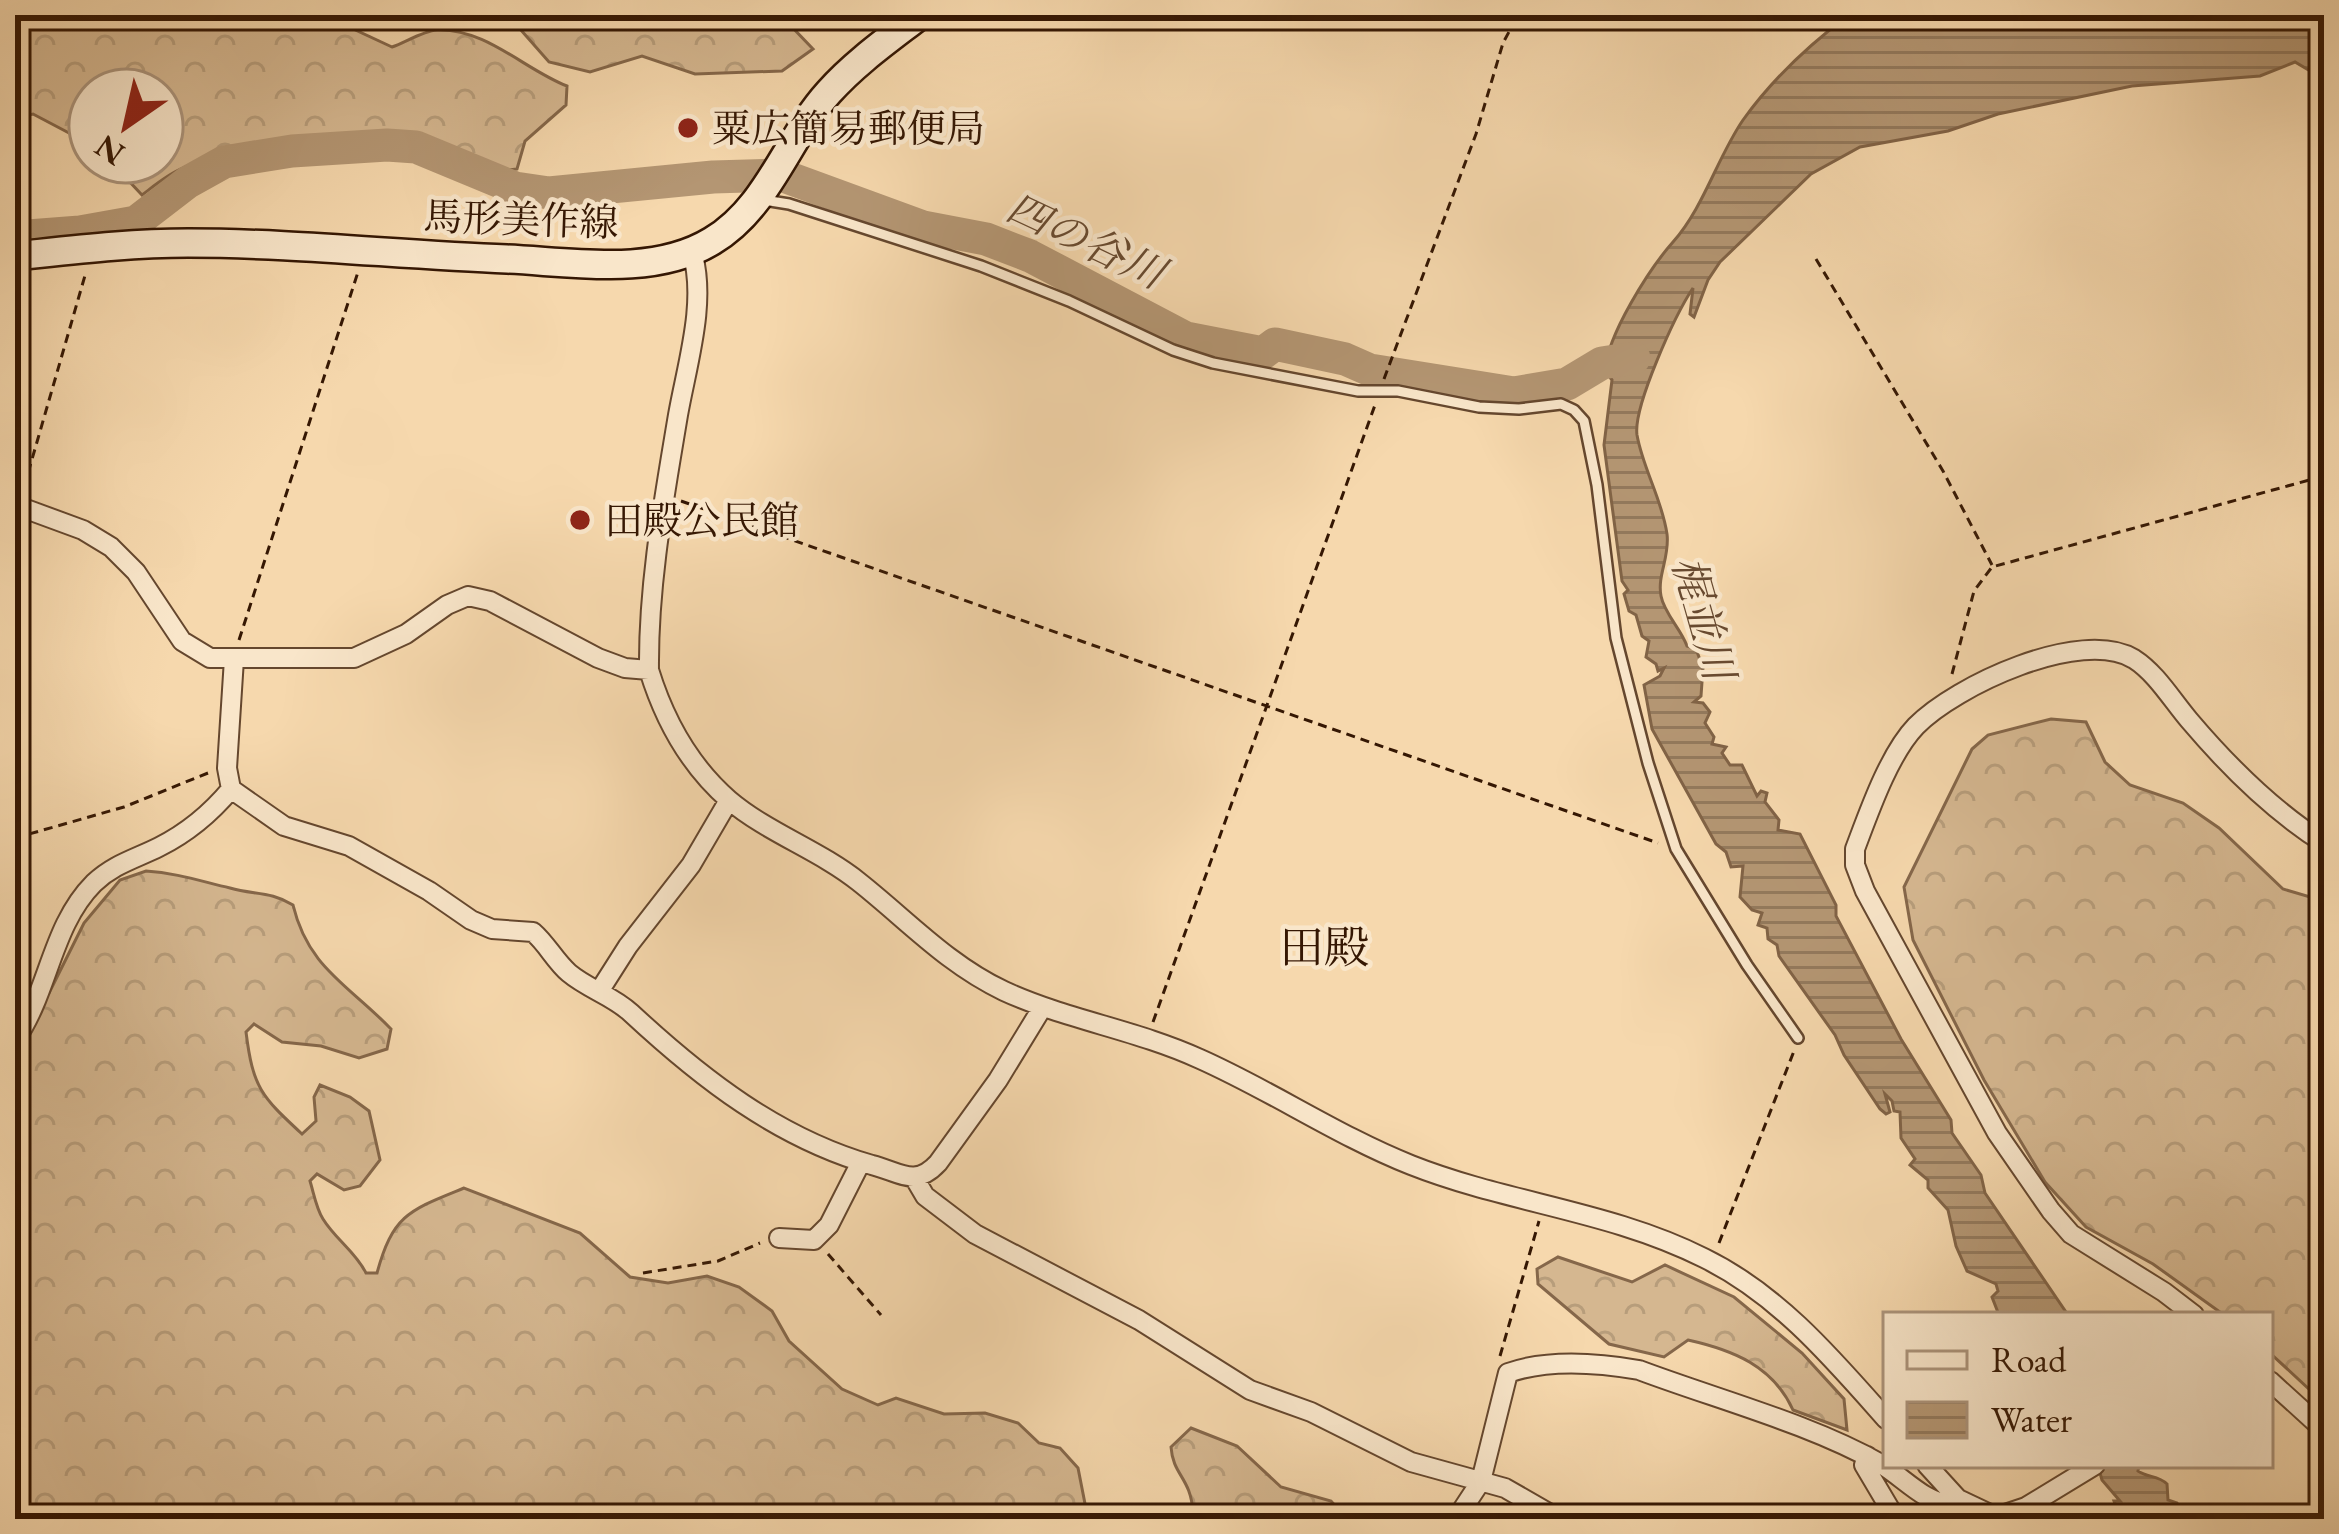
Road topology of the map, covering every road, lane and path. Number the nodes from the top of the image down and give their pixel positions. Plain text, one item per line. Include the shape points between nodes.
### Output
1 (920, 15) edge
2 (1518, 15) edge
3 (761, 195) junction
4 (86, 248) junction
5 (692, 252) junction
6 (362, 253) junction
7 (15, 256) edge
8 (1816, 259) dead end
9 (1380, 389) junction
10 (2324, 476) edge
11 (664, 499) junction
12 (17, 506) edge
13 (1992, 567) junction
14 (234, 659) junction
15 (650, 670) junction
16 (1948, 702) junction
17 (1268, 709) junction
18 (227, 768) junction
19 (231, 789) junction
20 (730, 800) junction
21 (15, 838) edge
22 (2324, 843) edge
23 (1676, 849) junction
24 (600, 990) junction
25 (1042, 1008) junction
26 (1798, 1038) joint
27 (15, 1040) edge
28 (1146, 1040) junction
29 (862, 1162) junction
30 (916, 1179) junction
31 (1543, 1203) junction
32 (779, 1238) joint
33 (814, 1240) junction
34 (1708, 1259) junction
35 (643, 1274) dead end
36 (2190, 1312) edge
37 (881, 1316) dead end
38 (1497, 1369) dead end
39 (2273, 1385) edge
40 (1883, 1416) edge
41 (2324, 1430) edge
42 (1867, 1456) junction
43 (1883, 1467) edge
44 (1884, 1468) edge
45 (1931, 1468) edge
46 (2089, 1469) edge
47 (1481, 1481) junction
48 (1958, 1499) junction
49 (1456, 1519) edge
50 (1559, 1519) edge
51 (1896, 1519) edge

1 - 3 main road, 馬形美作線 via 827,93
2 - 9 path
3 - 5 main road, 馬形美作線
3 - 9 lane via 981,266 1214,363
4 - 6 main road, 馬形美作線 via 190,243
4 - 7 main road, 馬形美作線
4 - 12 path via 83,291
5 - 6 main road, 馬形美作線 via 621,263
5 - 11 street via 695,315
6 - 14 path
8 - 13 path
9 - 17 path
9 - 23 lane via 1479,406 1561,404 1584,421 1616,638
10 - 13 path
11 - 15 street
11 - 17 path
12 - 14 street via 112,548 191,650
13 - 16 path via 1974,591
14 - 15 street via 354,658 468,596 598,658
14 - 18 street
15 - 20 street via 678,737
16 - 22 street via 2014,668 2104,649 2121,653 2254,788
16 - 36 street via 1904,741 1855,849 1860,878 1975,1094 2051,1211 2101,1256
17 - 23 path
17 - 28 path
18 - 19 street
18 - 21 path
19 - 24 street via 284,826 349,846 471,920 533,932 567,972
19 - 27 street via 201,820 92,885 70,913
20 - 24 street
20 - 25 street via 862,884 953,961
23 - 26 lane
24 - 29 street via 749,1109
25 - 28 street
25 - 30 street via 938,1163
26 - 34 path
28 - 31 street via 1409,1164
29 - 30 street
29 - 33 street
30 - 47 street via 925,1196 975,1234 1250,1390 1411,1462
31 - 34 street via 1630,1225
31 - 38 path
32 - 33 street
32 - 35 path via 718,1261
33 - 37 path
34 - 40 street via 1822,1347
39 - 41 street
42 - 43 street
42 - 47 street via 1640,1370 1560,1365 1508,1373
42 - 51 street via 1868,1475
44 - 48 street via 1937,1504
45 - 48 street
46 - 48 street via 2008,1515
47 - 49 street
47 - 50 street

